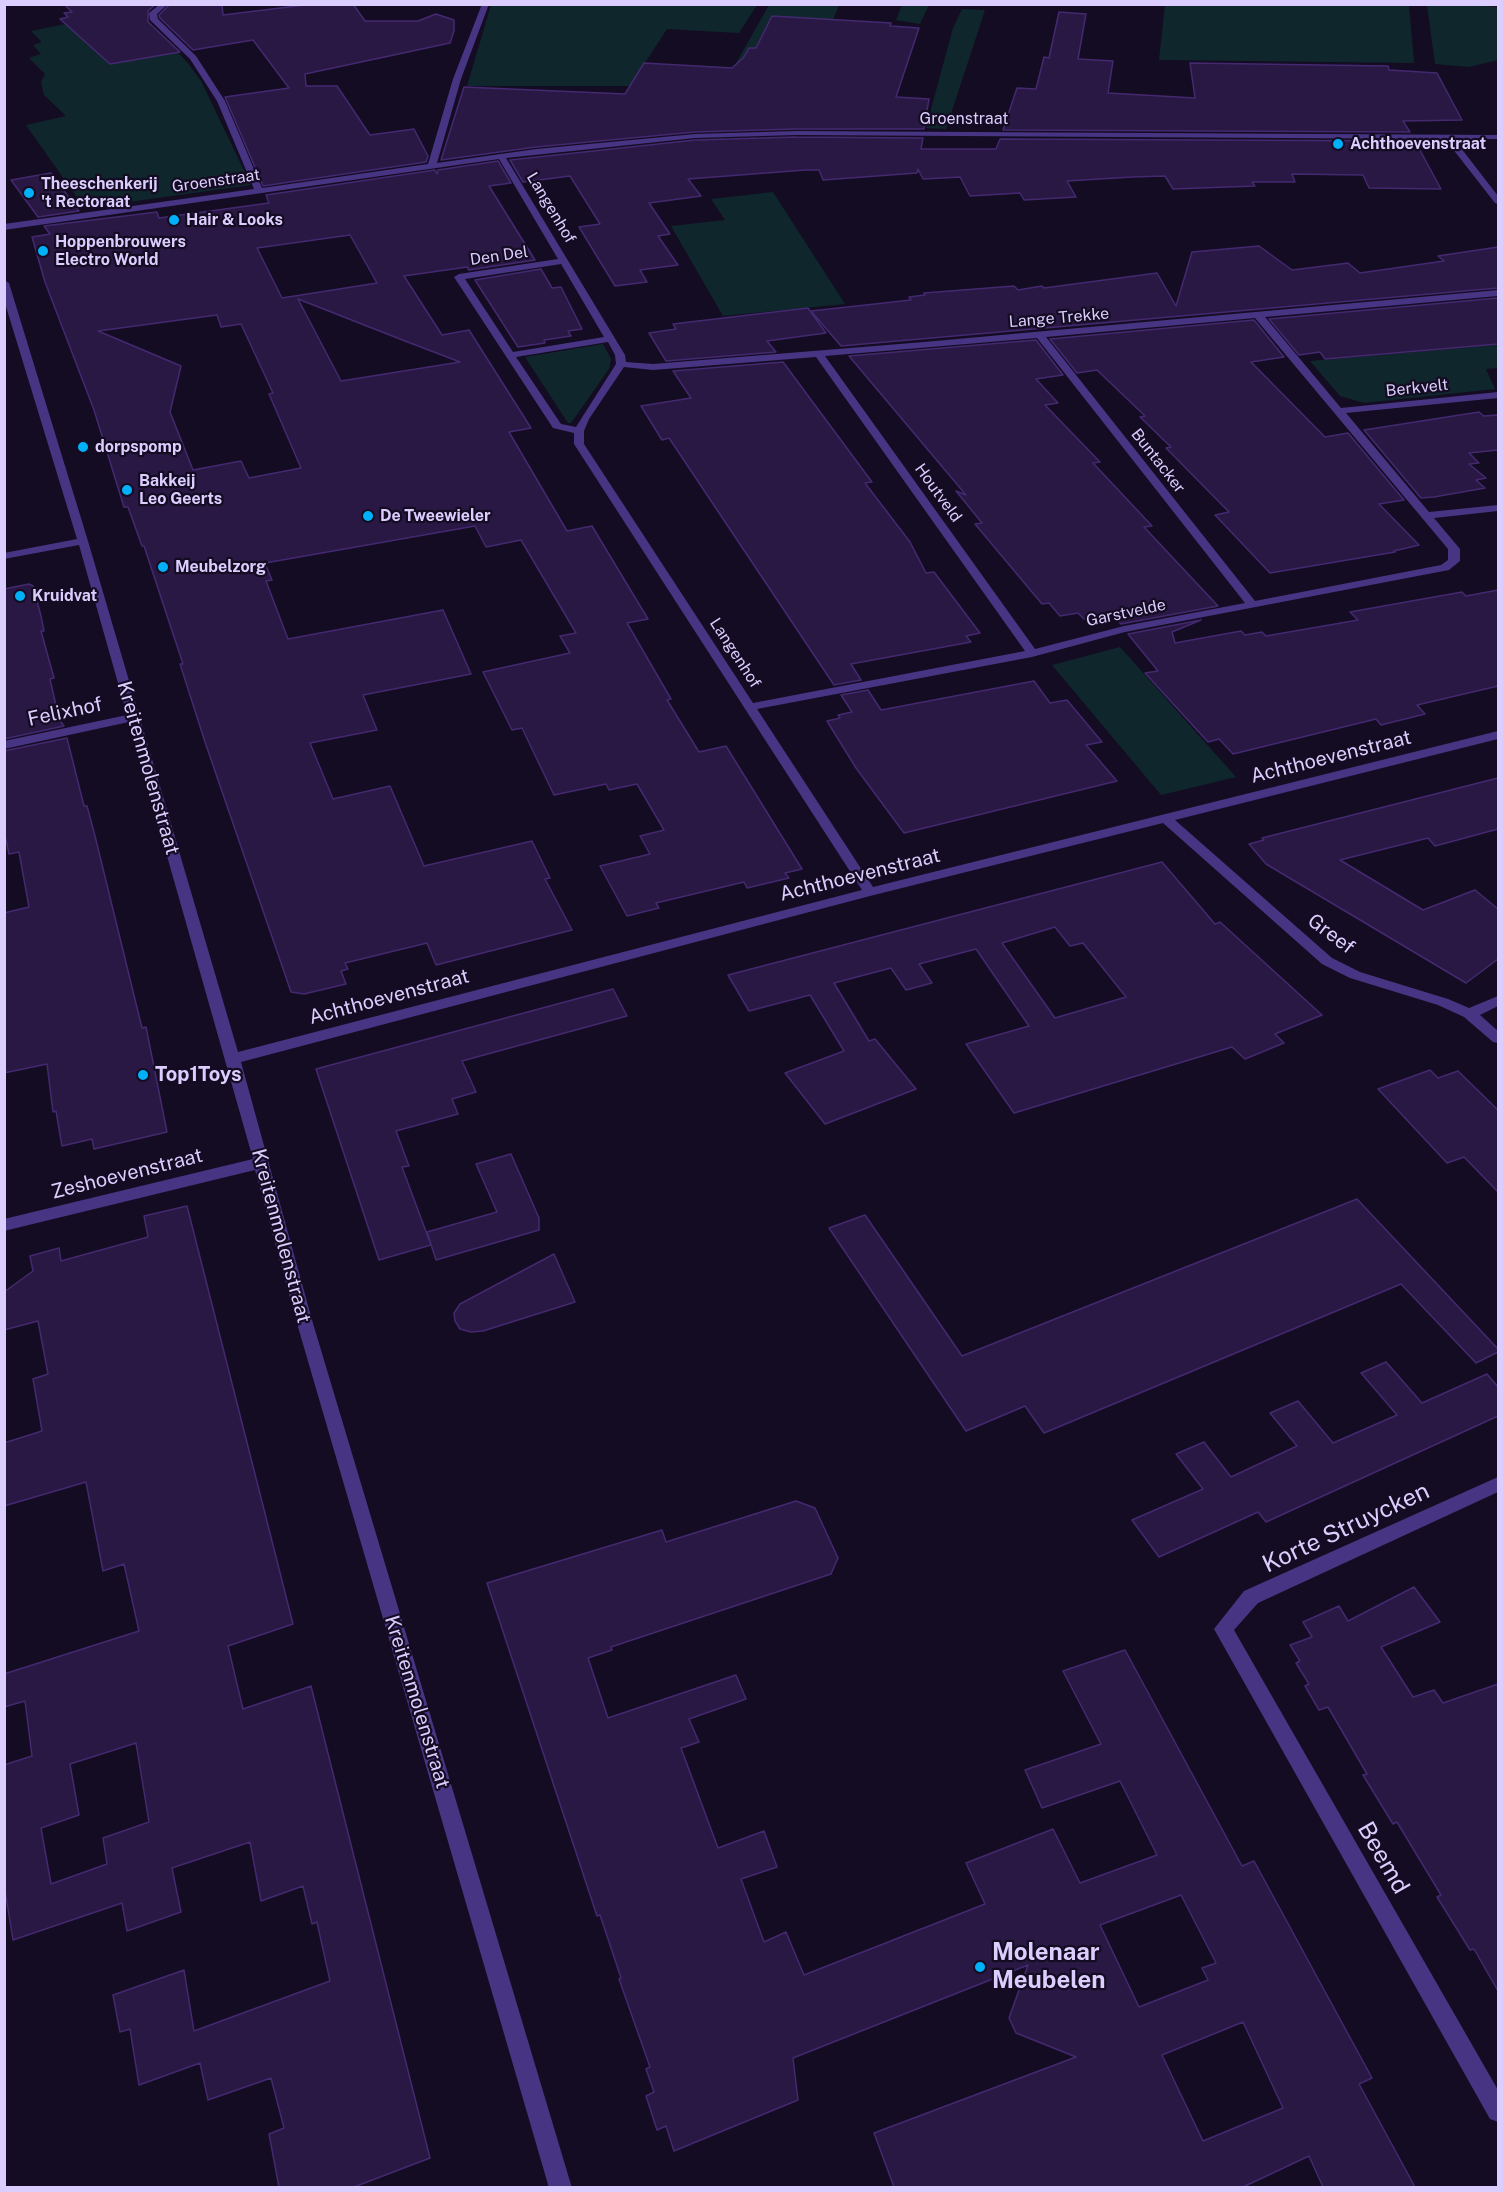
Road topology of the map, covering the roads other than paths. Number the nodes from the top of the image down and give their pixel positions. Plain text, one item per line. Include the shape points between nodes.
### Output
1 (165, 4) edge
2 (486, 4) edge
3 (1448, 136) junction
4 (1498, 137) edge
5 (501, 156) junction
6 (432, 165) junction
7 (259, 190) junction
8 (1498, 201) edge
9 (4, 227) edge
10 (564, 261) junction
11 (4, 283) edge
12 (1498, 293) edge
13 (1258, 315) junction
14 (1040, 335) junction
15 (610, 339) junction
16 (818, 354) junction
17 (511, 355) junction
18 (621, 364) junction
19 (1498, 395) edge
20 (1338, 411) junction
21 (579, 431) junction
22 (1498, 508) edge
23 (1426, 516) junction
24 (83, 542) junction
25 (4, 556) edge
26 (1253, 605) junction
27 (1032, 653) junction
28 (750, 707) junction
29 (133, 717) junction
30 (1498, 735) edge
31 (4, 745) edge
32 (1165, 818) junction
33 (870, 892) junction
34 (1498, 1001) edge
35 (1469, 1014) junction
36 (1498, 1038) edge
37 (233, 1059) junction
38 (260, 1163) junction
39 (4, 1225) edge
40 (1498, 1484) edge
41 (1223, 1629) joint
42 (1498, 2111) edge
43 (561, 2187) edge

1 - 7 street via 152,15 193,58 221,100
2 - 6 street via 457,79
3 - 4 street, Groenstraat
3 - 5 street, Groenstraat via 745,134
3 - 8 street
5 - 6 street, Groenstraat
5 - 10 street, Langenhof
6 - 7 street, Groenstraat
7 - 9 street, Groenstraat
10 - 15 street, Langenhof
10 - 17 street, Den Del via 459,277
11 - 24 street, Kreitenmolenstraat
12 - 13 street, Lange Trekke
13 - 14 street, Lange Trekke
13 - 20 street
14 - 16 street, Lange Trekke
14 - 26 street, Buntacker
15 - 17 street
15 - 18 street, Langenhof
16 - 18 street, Lange Trekke via 653,367
16 - 27 street, Houtveld
17 - 21 street via 557,426
18 - 21 street
19 - 20 street, Berkvelt
20 - 23 street
21 - 28 street, Langenhof via 579,444
22 - 23 street
23 - 26 street, Garstvelde via 1454,549 1454,561 1445,568
24 - 25 street
24 - 29 street, Kreitenmolenstraat
26 - 27 street, Garstvelde via 1125,629
27 - 28 street, Garstvelde
28 - 33 street, Langenhof
29 - 31 street, Felixhof
29 - 37 street, Kreitenmolenstraat
30 - 32 street, Achthoevenstraat
32 - 33 street, Achthoevenstraat
32 - 35 street, Greef via 1326,961 1355,975
33 - 37 street, Achthoevenstraat
34 - 35 street
35 - 36 street, Greef
37 - 38 street, Kreitenmolenstraat
38 - 39 street, Zeshoevenstraat
38 - 43 street, Kreitenmolenstraat
40 - 41 street, Korte Struycken via 1251,1597
41 - 42 street, Beemd

